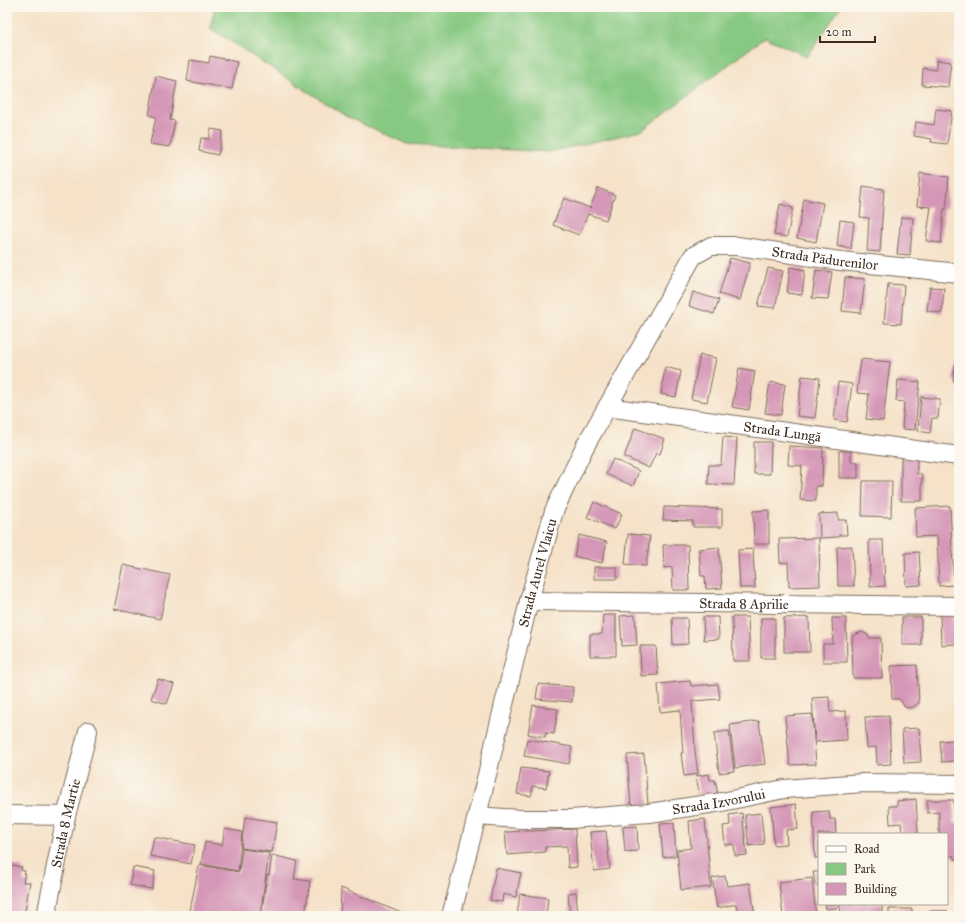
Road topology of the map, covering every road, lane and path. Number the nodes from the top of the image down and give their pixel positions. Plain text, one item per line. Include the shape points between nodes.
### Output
1 (693, 256) joint
2 (959, 273) edge
3 (607, 407) junction
4 (959, 456) edge
5 (529, 601) junction
6 (959, 606) edge
7 (88, 731) dead end
8 (959, 784) edge
9 (7, 815) edge
10 (66, 816) junction
11 (477, 816) junction
12 (454, 915) edge
13 (46, 916) edge

1 - 2 street, Strada Pădurenilor via 711,246 737,246 840,261
1 - 3 street, Strada Aurel Vlaicu
3 - 4 street, Strada Lungă
3 - 5 street, Strada Aurel Vlaicu via 554,511
5 - 6 street, Strada 8 Aprilie
5 - 11 street, Strada Aurel Vlaicu
7 - 10 street, Strada 8 Martie
8 - 11 street, Strada Izvorului via 862,783 784,789 657,812 571,819
9 - 10 street
10 - 13 street, Strada 8 Martie
11 - 12 street, Strada Aurel Vlaicu

